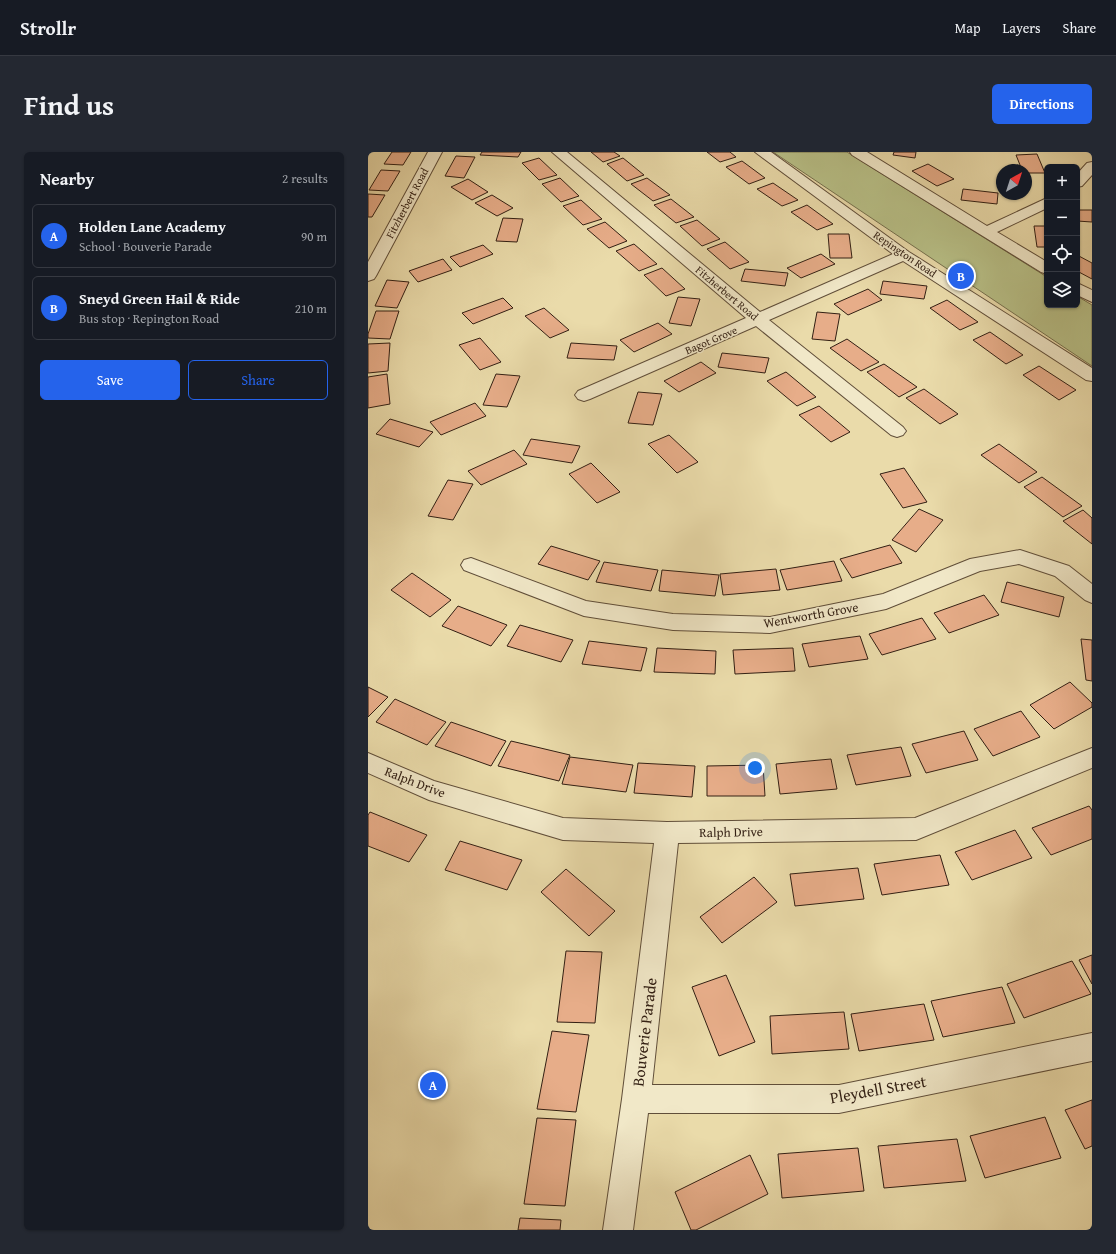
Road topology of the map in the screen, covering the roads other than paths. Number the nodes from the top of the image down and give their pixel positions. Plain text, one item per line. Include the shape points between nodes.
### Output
1 (435, 152) edge
2 (560, 152) edge
3 (762, 152) edge
4 (857, 152) edge
5 (1092, 166) edge
6 (1080, 180) edge
7 (1080, 184) edge
8 (1092, 189) edge
9 (1044, 204) edge
10 (987, 231) junction
11 (904, 255) junction
12 (1044, 267) edge
13 (368, 276) edge
14 (1080, 290) edge
15 (1092, 297) edge
16 (759, 320) junction
17 (1092, 376) edge
18 (584, 396) dead end
19 (897, 430) dead end
20 (471, 565) dead end
21 (1092, 595) edge
22 (1092, 758) edge
23 (368, 763) edge
24 (668, 833) junction
25 (1092, 1047) edge
26 (636, 1099) junction
27 (618, 1230) edge

1 - 13 street, Fitzherbert Road
2 - 16 street, Fitzherbert Road
3 - 11 street, Repington Road
4 - 10 street
5 - 6 street
7 - 8 street
9 - 10 street
10 - 12 street
11 - 16 street, Bagot Grove
11 - 17 street, Repington Road
14 - 15 street
16 - 18 street, Bagot Grove
16 - 19 street, Fitzherbert Road
20 - 21 street, Wentworth Grove via 584,608 672,622 770,625 886,601 977,564 1020,557 1062,571
22 - 24 street, Ralph Drive via 916,829
23 - 24 street, Ralph Drive via 430,790 563,829
24 - 26 street, Bouverie Parade
25 - 26 street, Pleydell Street via 839,1099
26 - 27 street, Bouverie Parade

